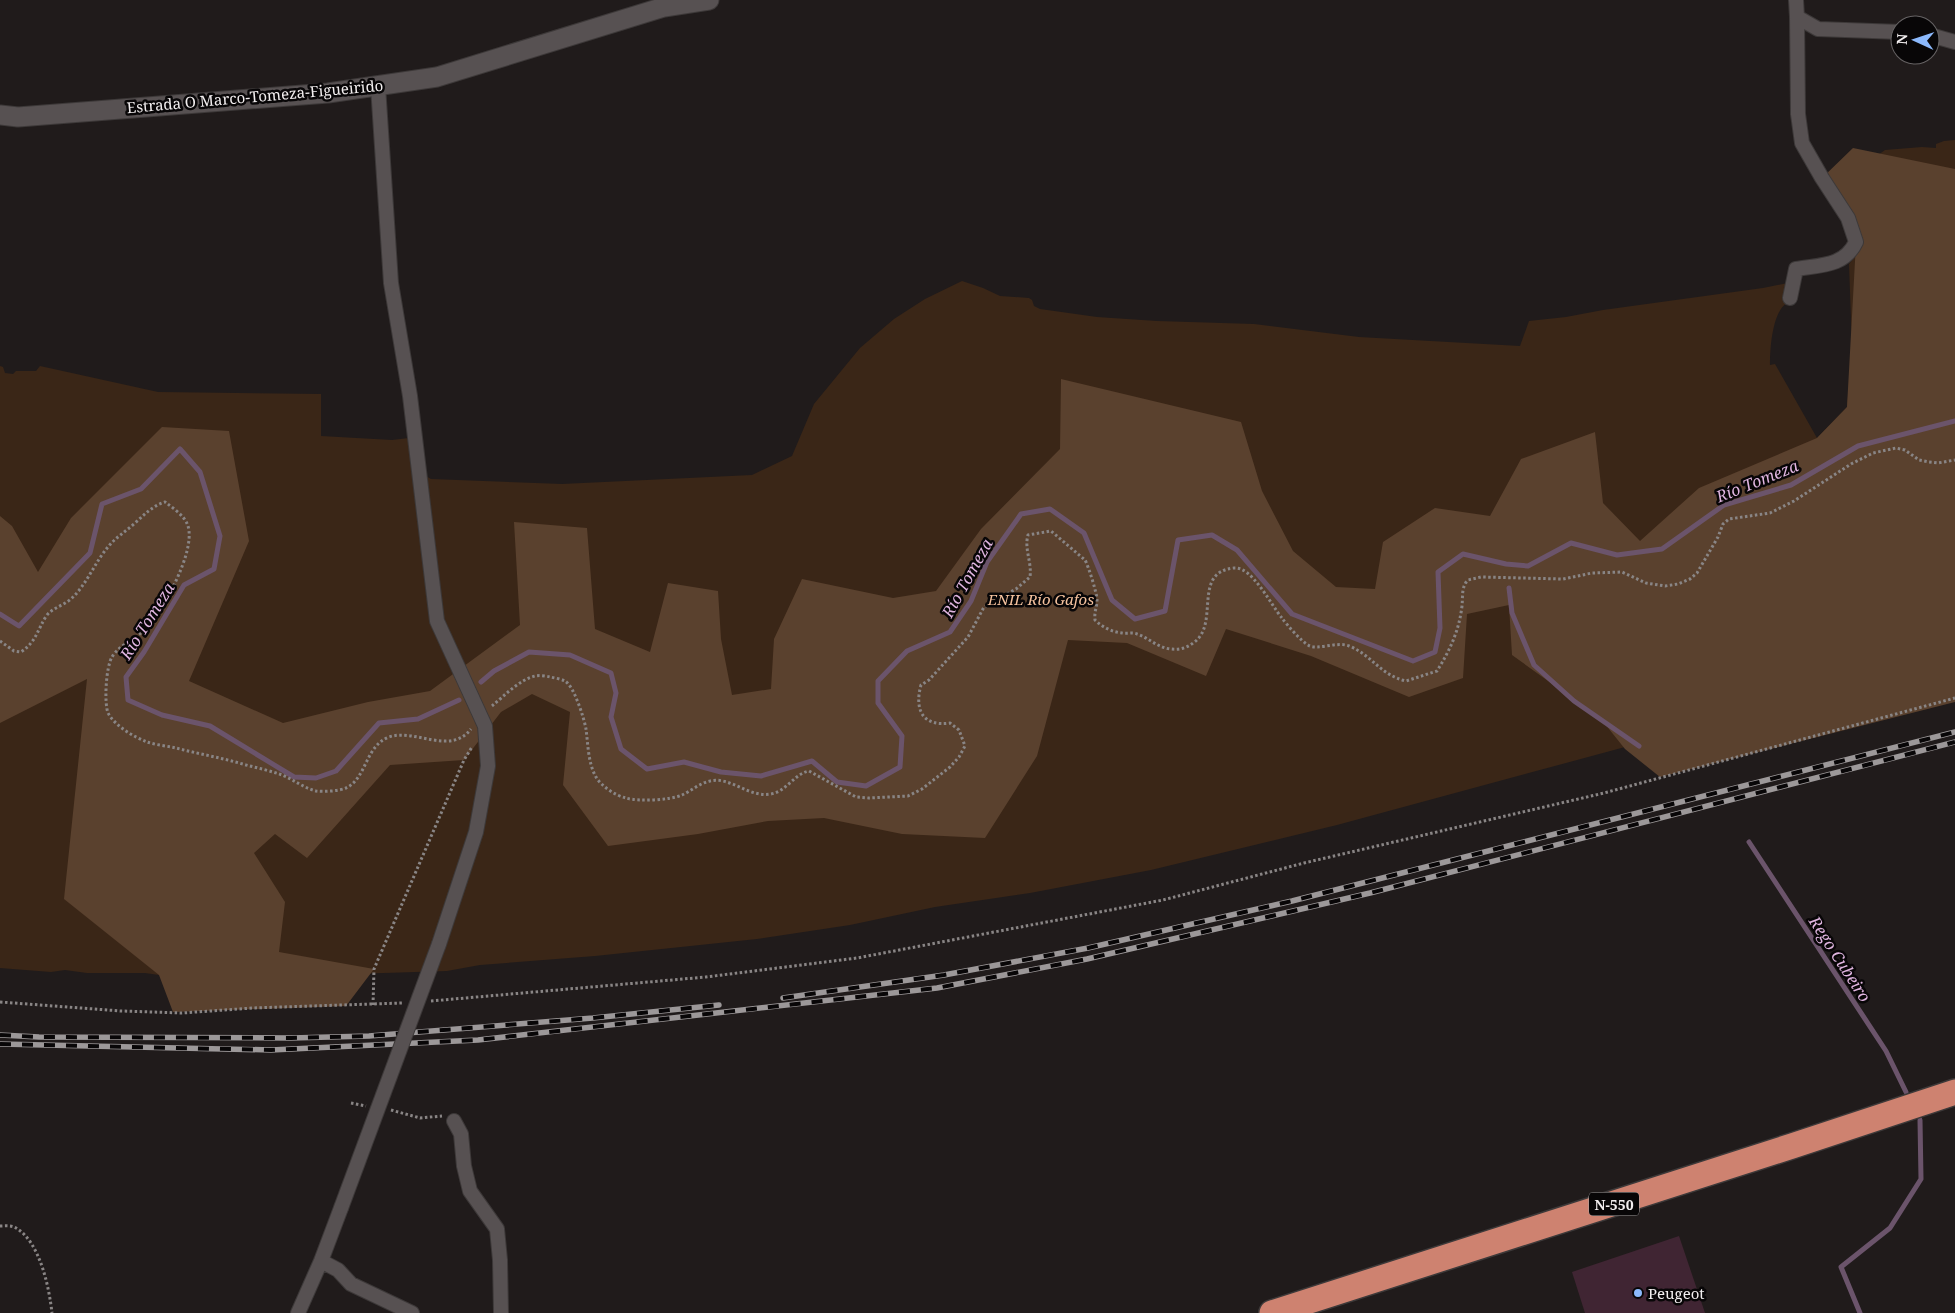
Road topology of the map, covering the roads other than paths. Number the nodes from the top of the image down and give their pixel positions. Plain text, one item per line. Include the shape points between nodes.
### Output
1 (709, 0) edge
2 (1796, 0) edge
3 (1797, 17) junction
4 (1890, 32) edge
5 (1940, 38) edge
6 (1955, 42) edge
7 (378, 86) junction
8 (0, 115) edge
9 (1790, 298) dead end
10 (1955, 1092) edge
11 (454, 1121) road end
12 (321, 1261) junction
13 (1280, 1312) edge
14 (298, 1313) edge
15 (412, 1313) edge
16 (501, 1313) edge

1 - 7 street, Estrada O Marco-Tomeza-Figueirido via 664,7 437,77
2 - 3 street
3 - 4 street via 1818,29
3 - 9 street via 1798,114 1802,143 1848,218 1856,242 1851,252 1841,260 1796,269
5 - 6 street
7 - 8 street, Estrada O Marco-Tomeza-Figueirido via 328,93 18,117
7 - 12 street, bridge via 391,283 410,396 437,621 483,721 488,766 476,832 439,944
10 - 13 highway, N-550
11 - 16 street via 461,1134 470,1191 496,1229
12 - 14 street
12 - 15 street via 338,1270 351,1284

